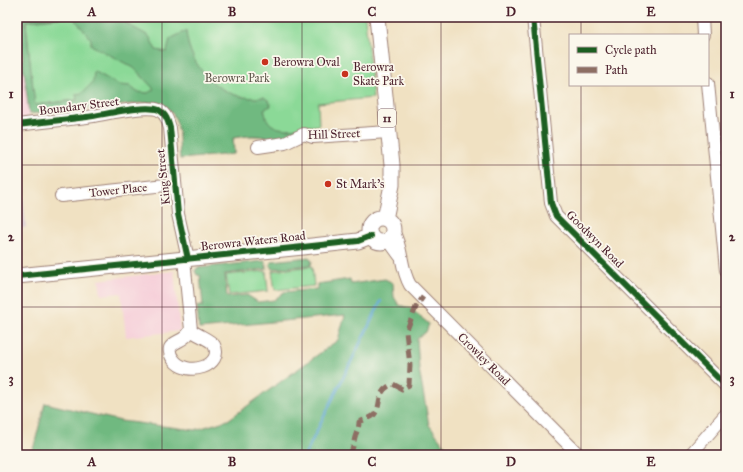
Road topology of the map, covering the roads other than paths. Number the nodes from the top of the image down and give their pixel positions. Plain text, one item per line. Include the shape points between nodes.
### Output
1 (377, 17) edge
2 (533, 17) edge
3 (702, 17) edge
4 (703, 34) edge
5 (708, 86) edge
6 (144, 109) joint
7 (17, 125) edge
8 (388, 132) junction
9 (258, 147) dead end
10 (175, 184) junction
11 (61, 196) dead end
12 (384, 232) junction
13 (186, 259) junction
14 (726, 270) edge
15 (17, 276) edge
16 (191, 330) dead end
17 (724, 379) edge
18 (726, 414) edge
19 (579, 455) edge
20 (690, 455) edge

1 - 8 main road, 11
2 - 17 street, Goodwyn Road via 551,203 556,216
3 - 4 street
5 - 14 street
6 - 7 street, Boundary Street
6 - 10 street, King Street via 160,110 167,117
8 - 9 street, Hill Street via 313,137 304,134 285,143
8 - 12 main road, 11 via 392,185
10 - 11 street, Tower Place
10 - 13 street, King Street
12 - 13 main road, Berowra Waters Road via 358,241
12 - 19 street, Crowley Road via 398,240 405,277 410,285
13 - 15 main road, Berowra Waters Road
13 - 16 street, King Street
18 - 20 street

